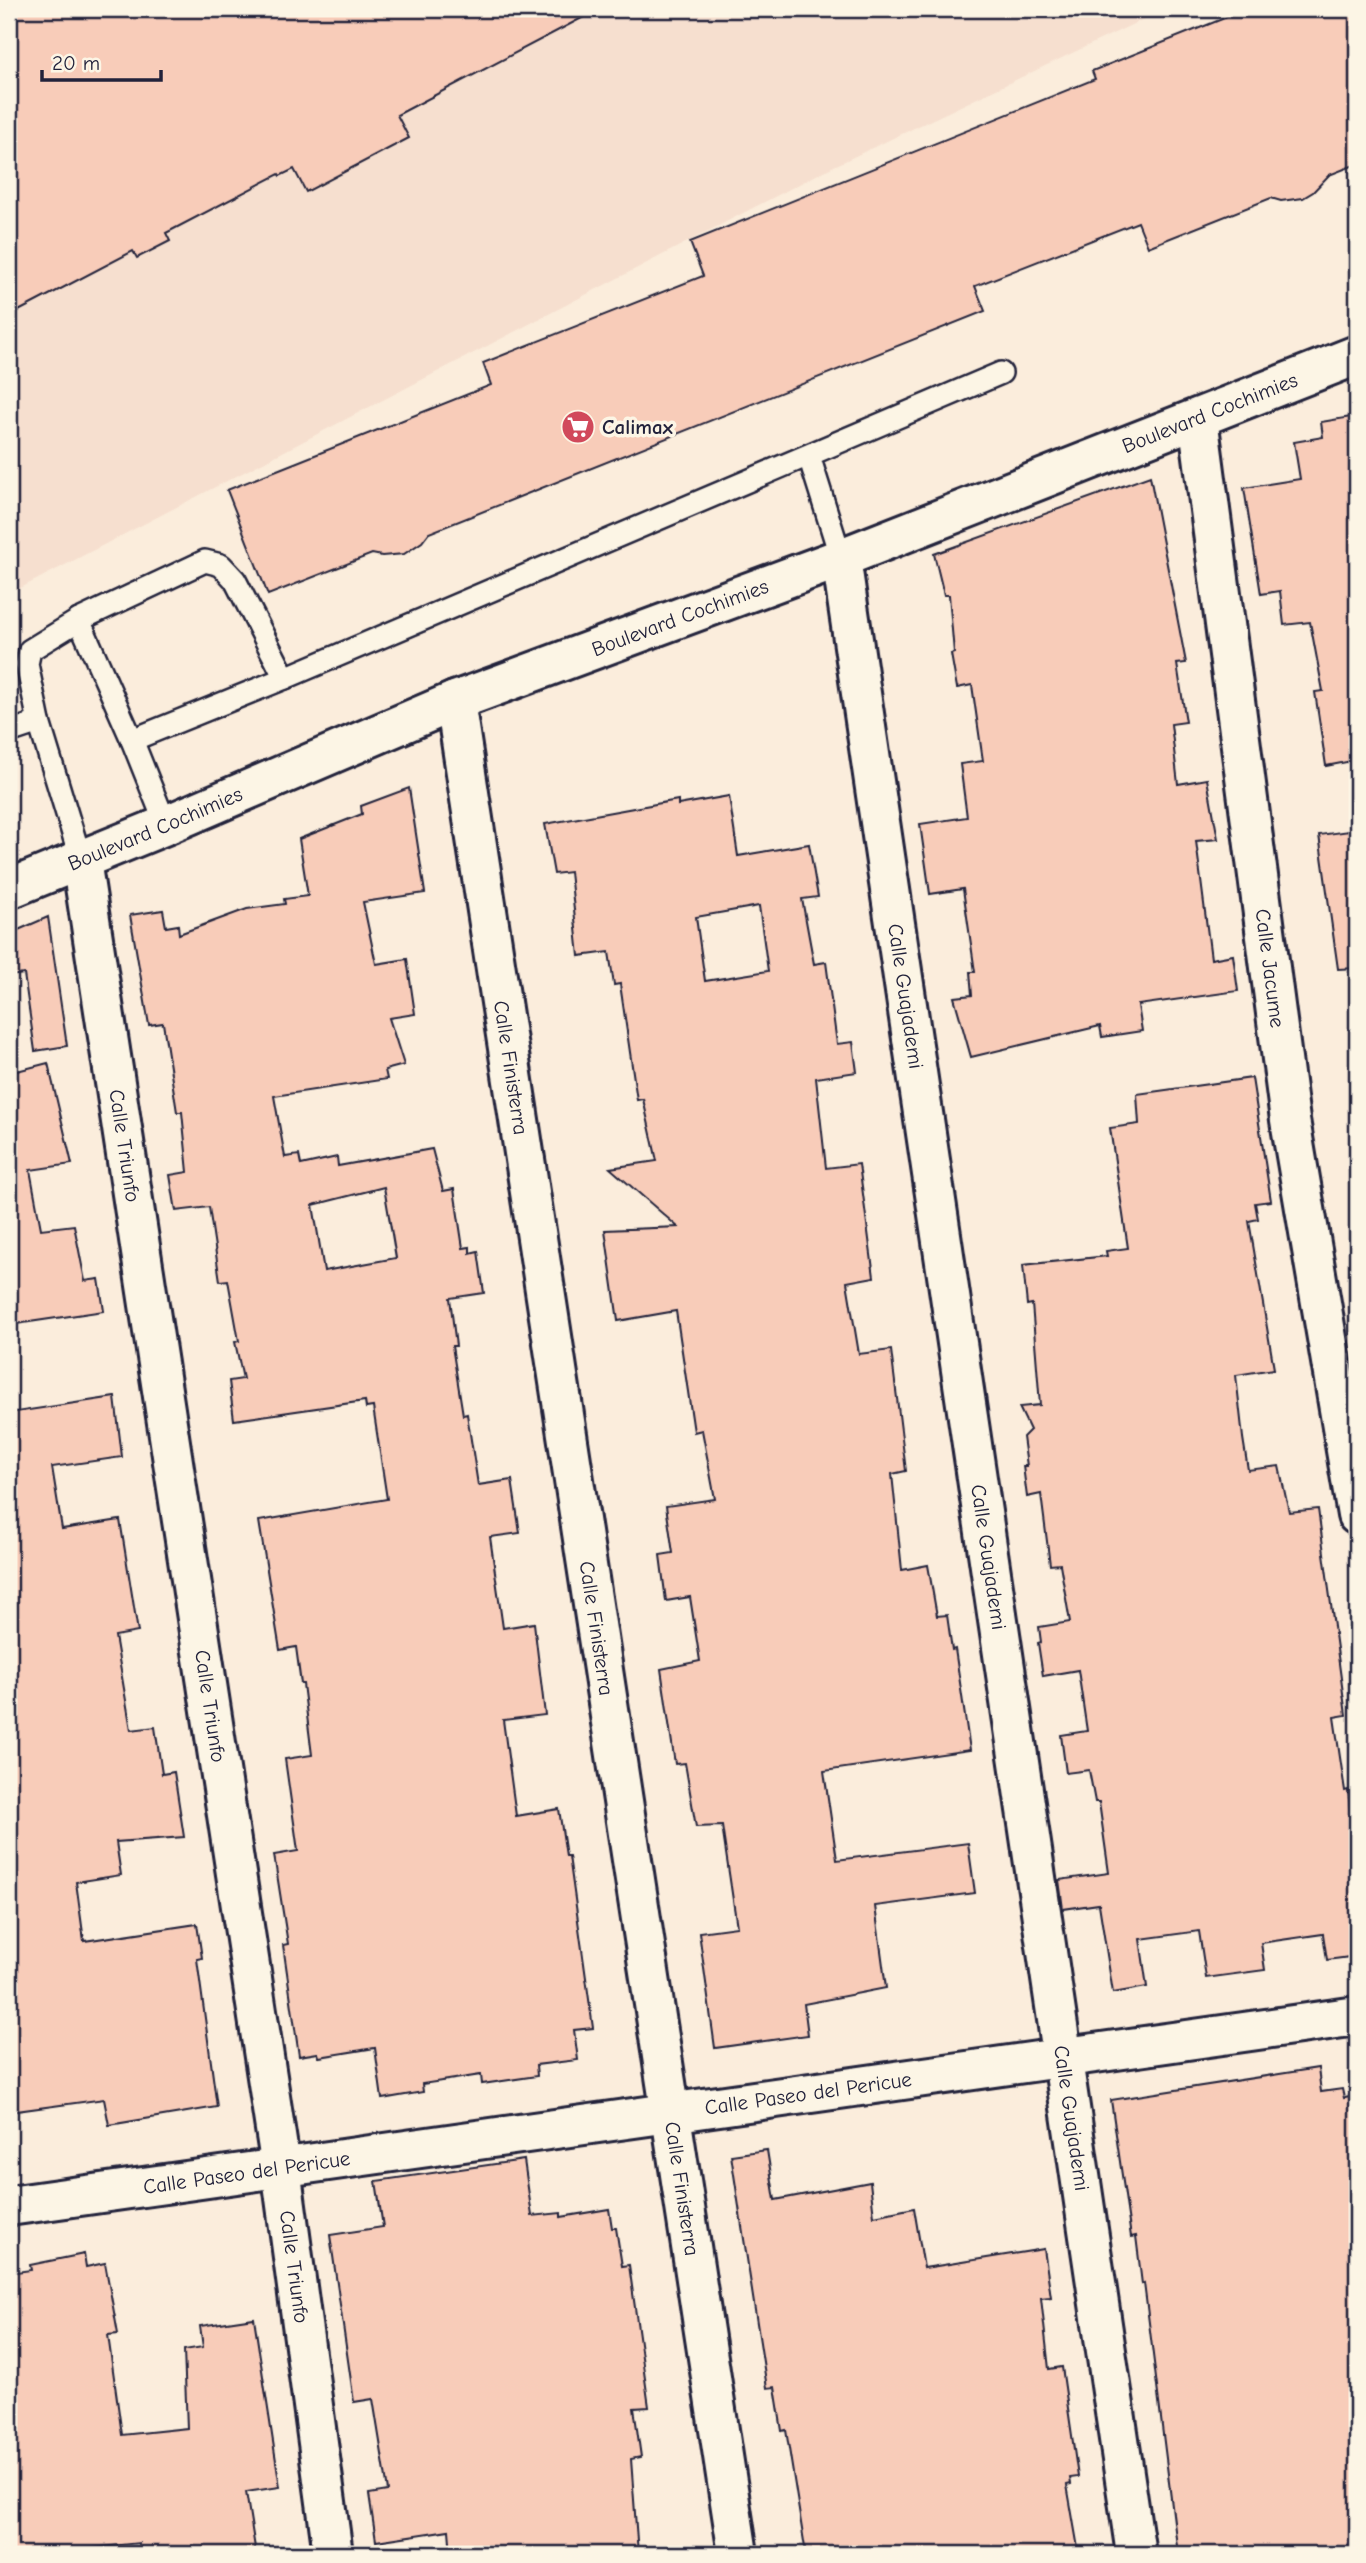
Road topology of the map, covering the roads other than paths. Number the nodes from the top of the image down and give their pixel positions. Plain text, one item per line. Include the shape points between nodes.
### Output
1 (1357, 355) edge
2 (1001, 373) dead end
3 (1198, 418) junction
4 (809, 456) junction
5 (841, 558) junction
6 (79, 620) junction
7 (285, 678) junction
8 (455, 701) junction
9 (39, 722) junction
10 (9, 732) edge
11 (132, 740) junction
12 (166, 825) junction
13 (81, 860) junction
14 (9, 889) edge
15 (1357, 1515) edge
16 (1357, 2016) edge
17 (1062, 2059) junction
18 (671, 2114) junction
19 (281, 2168) junction
20 (9, 2206) edge
21 (333, 2554) edge
22 (738, 2554) edge
23 (1136, 2554) edge

1 - 3 street, Boulevard Cochimies
2 - 4 lane
3 - 5 street, Boulevard Cochimies
3 - 15 street, Calle Jacume via 1290,1120
4 - 5 lane
4 - 7 lane
5 - 8 street, Boulevard Cochimies
5 - 17 street, Calle Guajademi
6 - 7 lane via 205,561 221,565 235,580
6 - 9 lane via 30,650 27,664
6 - 11 lane
7 - 11 lane
8 - 12 street, Boulevard Cochimies
8 - 18 street, Calle Finisterra
9 - 10 lane
9 - 13 lane
11 - 12 lane
12 - 13 street, Boulevard Cochimies
13 - 14 street, Boulevard Cochimies
13 - 19 street, Calle Triunfo
16 - 17 street, Calle Paseo del Pericue
17 - 18 street, Calle Paseo del Pericue
17 - 23 street, Calle Guajademi
18 - 19 street, Calle Paseo del Pericue
18 - 22 street, Calle Finisterra
19 - 20 street, Calle Paseo del Pericue
19 - 21 street, Calle Triunfo

